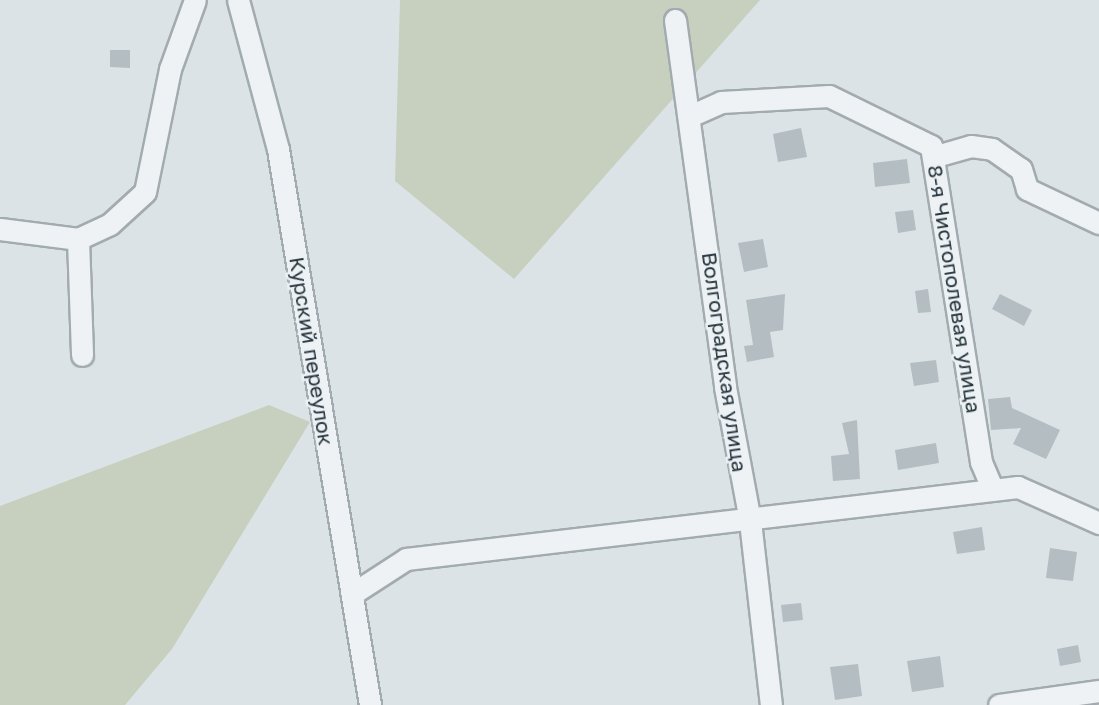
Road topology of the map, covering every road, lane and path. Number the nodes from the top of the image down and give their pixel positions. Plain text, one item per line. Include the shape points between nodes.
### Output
1 (195, 0) edge
2 (238, 0) edge
3 (676, 20) dead end
4 (690, 116) junction
5 (936, 156) junction
6 (1099, 223) edge
7 (0, 229) edge
8 (78, 239) junction
9 (82, 355) dead end
10 (993, 489) junction
11 (750, 521) junction
12 (1099, 523) edge
13 (352, 594) junction
14 (1099, 691) edge
15 (370, 705) edge
16 (771, 705) edge
17 (999, 705) edge

1 - 8 street via 170,69 145,192 110,223
2 - 13 street, Курский переулок via 278,149
3 - 4 street, Волгоградская улица
4 - 5 street, 8-я Чистополевая улица via 721,102 829,96 931,146
4 - 11 street, Волгоградская улица via 725,387
5 - 6 street via 971,146 992,149 1021,169 1027,189
5 - 10 street, 8-я Чистополевая улица via 981,462
7 - 8 street
8 - 9 street
10 - 11 street
10 - 12 street via 1035,491
11 - 13 street via 406,559
11 - 16 street, Волгоградская улица
13 - 15 street, Курский переулок
14 - 17 street

